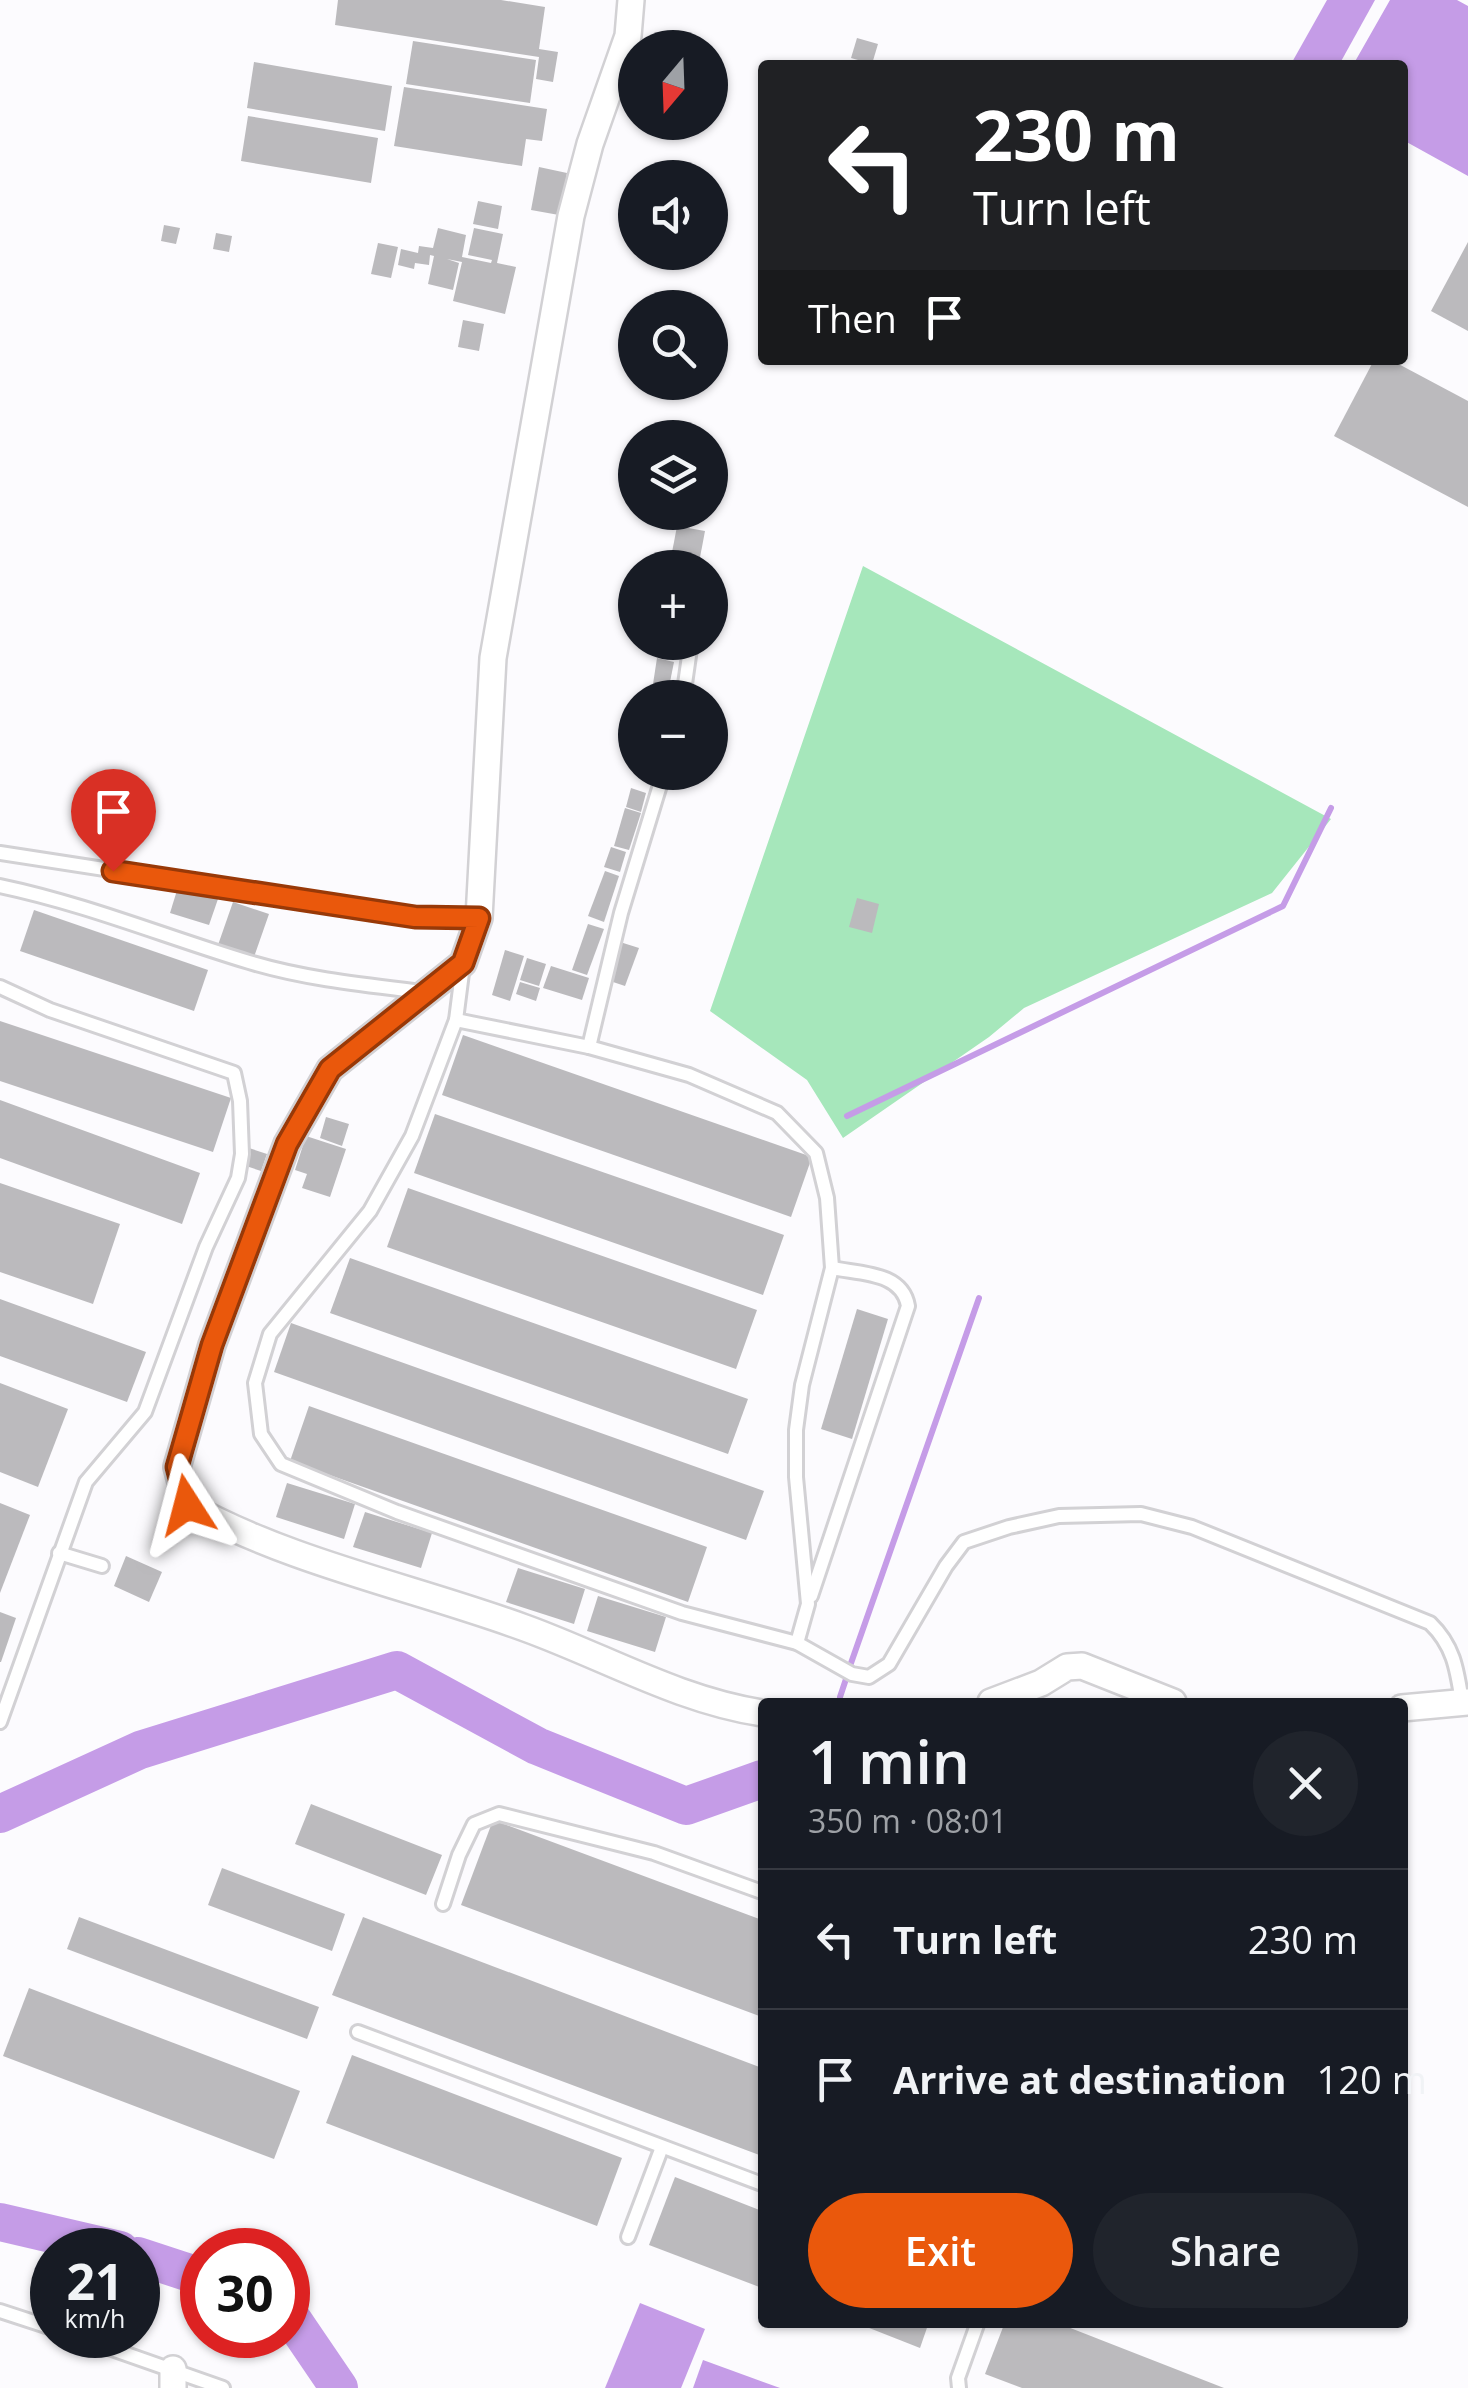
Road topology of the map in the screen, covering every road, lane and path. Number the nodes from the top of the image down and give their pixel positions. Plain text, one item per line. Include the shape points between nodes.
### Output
1 (630, 0) edge
2 (659, 790) edge
3 (0, 854) edge
4 (0, 886) edge
5 (479, 918) junction
6 (463, 963) junction
7 (0, 987) edge
8 (425, 992) junction
9 (456, 1020) junction
10 (589, 1047) junction
11 (832, 1268) junction
12 (60, 1553) junction
13 (102, 1566) dead end
14 (808, 1604) junction
15 (797, 1644) junction
16 (1001, 1698) edge
17 (1163, 1698) edge
18 (1465, 1702) edge
19 (1408, 1707) edge
20 (758, 1711) edge
21 (0, 1722) edge
22 (758, 1891) edge
23 (443, 1904) dead end
24 (358, 2032) dead end
25 (662, 2147) junction
26 (758, 2183) edge
27 (628, 2237) dead end
28 (0, 2311) edge
29 (30, 2321) edge
30 (976, 2328) edge
31 (126, 2358) edge
32 (173, 2378) edge
33 (223, 2388) edge
34 (960, 2388) edge

1 - 5 street via 628,36 571,216 494,658
2 - 10 lane
3 - 5 lane via 415,917
4 - 8 lane via 55,897 250,962
5 - 6 street
6 - 8 street
6 - 9 lane
7 - 12 lane via 234,1074 240,1101 238,1178 168,1358 145,1412 86,1482
8 - 20 street via 330,1069 287,1144 212,1345 177,1467 187,1505 237,1533 527,1628 705,1701
9 - 10 lane
9 - 15 lane via 412,1136 370,1211 270,1334 255,1384 261,1434 281,1464 396,1512 682,1614
10 - 11 lane via 689,1075 776,1113 816,1152
11 - 14 lane via 796,1430
11 - 14 lane via 896,1281 908,1306
12 - 13 lane
12 - 21 lane
14 - 15 lane
15 - 18 lane via 869,1677 889,1664 964,1542 1058,1516 1141,1514 1192,1527 1430,1622 1454,1657
16 - 17 street via 1082,1666
18 - 19 street
22 - 23 lane via 654,1853 499,1814 474,1824
24 - 25 lane
25 - 26 lane
25 - 27 lane
28 - 29 lane
30 - 34 lane
31 - 32 lane
32 - 33 lane

